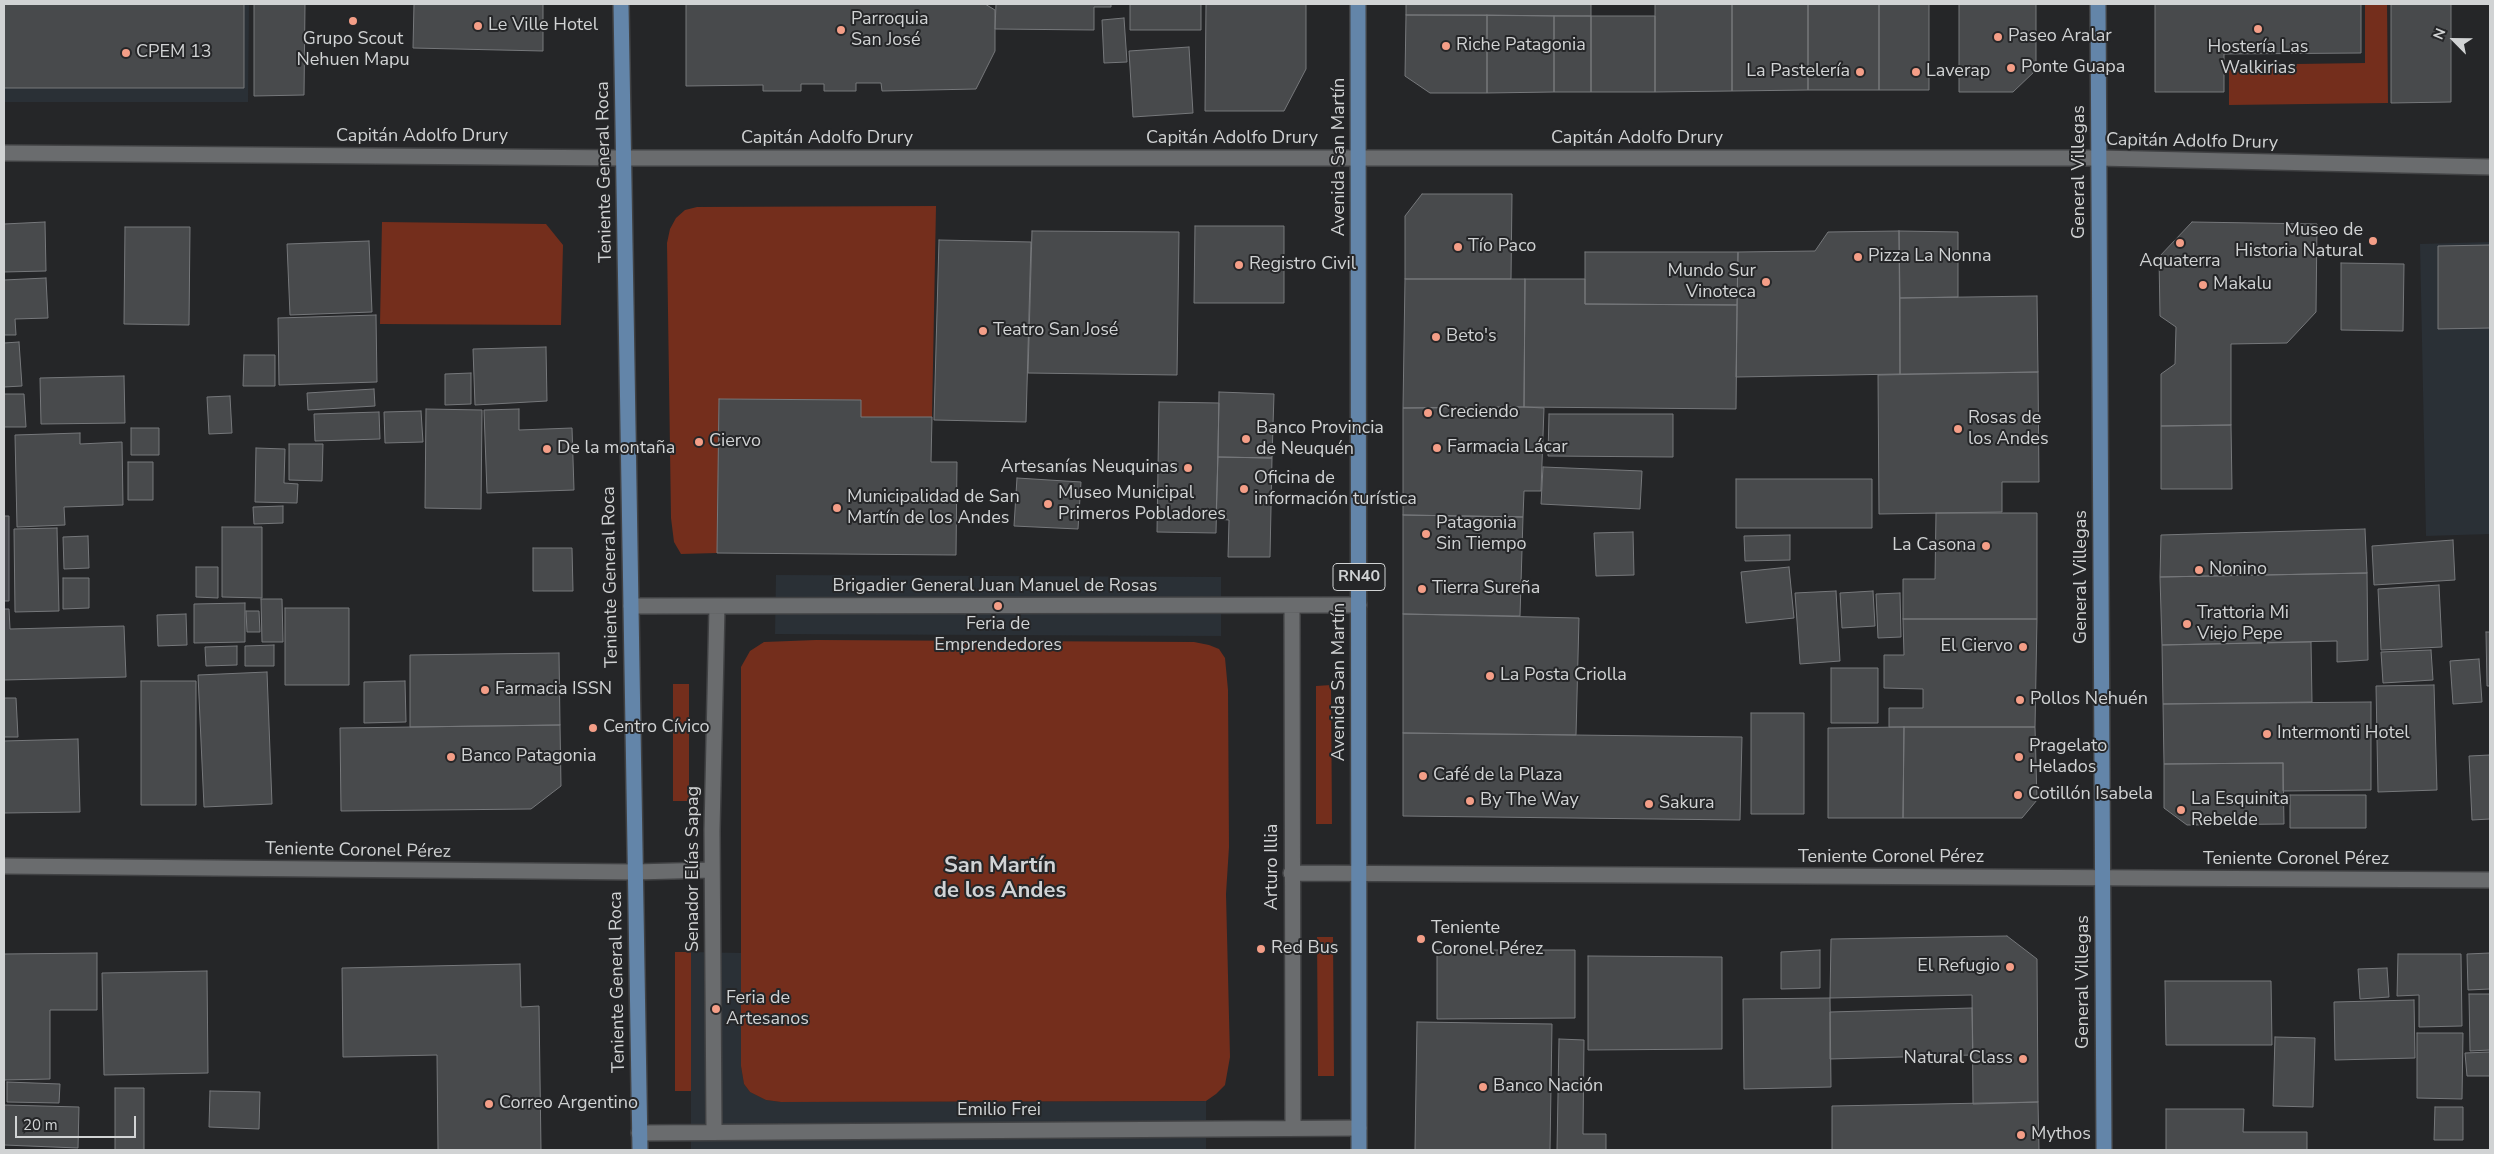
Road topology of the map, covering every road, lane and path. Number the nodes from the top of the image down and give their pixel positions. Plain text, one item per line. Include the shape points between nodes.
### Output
1 (621, 4) edge
2 (1358, 4) edge
3 (2098, 4) edge
4 (4, 153) edge
5 (1358, 157) junction
6 (624, 158) junction
7 (2099, 158) junction
8 (2490, 167) edge
9 (1359, 605) junction
10 (631, 606) junction
11 (717, 606) junction
12 (1292, 606) junction
13 (4, 866) edge
14 (712, 870) junction
15 (635, 872) junction
16 (1291, 873) junction
17 (1359, 874) junction
18 (2102, 878) junction
19 (2490, 880) edge
20 (1293, 1128) junction
21 (1359, 1128) junction
22 (714, 1132) junction
23 (639, 1133) junction
24 (640, 1150) edge
25 (1359, 1150) edge
26 (2104, 1150) edge

1 - 6 main road, Teniente General Roca
2 - 5 main road, Avenida San Martín / RN40
3 - 7 main road, General Villegas
4 - 6 street, Capitán Adolfo Drury
5 - 6 street, Capitán Adolfo Drury
5 - 7 street, Capitán Adolfo Drury
5 - 9 main road, Avenida San Martín / RN40
6 - 10 main road, Teniente General Roca
7 - 8 street, Capitán Adolfo Drury
7 - 18 main road, General Villegas
9 - 12 street, Brigadier General Juan Manuel de Rosas
9 - 17 main road, Avenida San Martín / RN40
10 - 11 street, Brigadier General Juan Manuel de Rosas
10 - 15 main road, Teniente General Roca
11 - 12 street, Brigadier General Juan Manuel de Rosas
11 - 14 street, Senador Elías Sapag
12 - 16 street, Arturo Illia
13 - 15 street, Teniente Coronel Pérez
14 - 15 street, Teniente Coronel Pérez
14 - 22 street, Senador Elías Sapag
15 - 23 main road, Teniente General Roca
16 - 17 street, Teniente Coronel Pérez
16 - 20 street, Arturo Illia
17 - 18 street, Teniente Coronel Pérez
17 - 21 main road, Avenida San Martín / RN40
18 - 19 street, Teniente Coronel Pérez
18 - 26 main road, General Villegas
20 - 21 street, Emilio Frei
20 - 22 street, Emilio Frei
21 - 25 main road, Avenida San Martín / RN40
22 - 23 street, Emilio Frei
23 - 24 main road, Teniente General Roca

